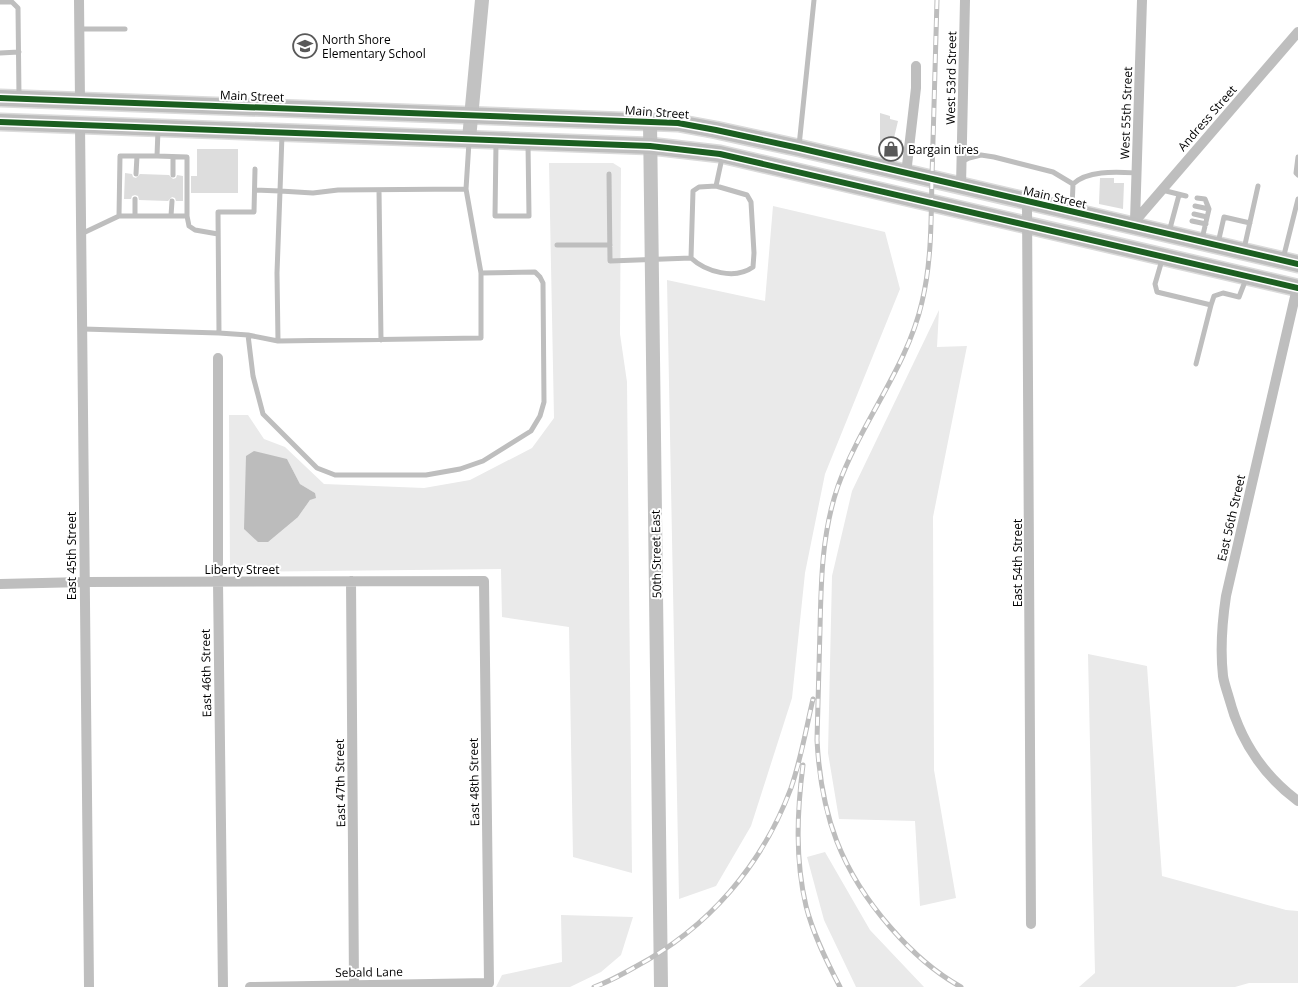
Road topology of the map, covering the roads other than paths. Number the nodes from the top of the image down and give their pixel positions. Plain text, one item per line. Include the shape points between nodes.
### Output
1 (79, 0) edge
2 (482, 0) edge
3 (814, 0) edge
4 (965, 0) edge
5 (1142, 0) edge
6 (0, 2) edge
7 (80, 29) junction
8 (126, 29) dead end
9 (1298, 32) edge
10 (0, 52) edge
11 (18, 52) junction
12 (916, 66) dead end
13 (0, 98) edge
14 (19, 98) junction
15 (80, 101) junction
16 (471, 116) junction
17 (0, 122) edge
18 (650, 122) junction
19 (80, 124) junction
20 (158, 127) junction
21 (282, 132) junction
22 (469, 139) junction
23 (496, 140) junction
24 (528, 141) junction
25 (650, 146) junction
26 (799, 148) junction
27 (722, 155) junction
28 (137, 156) junction
29 (157, 156) junction
30 (173, 156) junction
31 (1298, 157) edge
32 (961, 162) junction
33 (255, 169) dead end
34 (1137, 172) junction
35 (136, 174) dead end
36 (609, 174) dead end
37 (906, 174) junction
38 (173, 175) dead end
39 (1298, 175) edge
40 (1073, 184) junction
41 (716, 186) junction
42 (961, 186) junction
43 (1258, 186) dead end
44 (466, 189) junction
45 (255, 190) junction
46 (379, 190) junction
47 (1161, 190) junction
48 (280, 191) junction
49 (1179, 194) junction
50 (1186, 196) dead end
51 (1197, 198) dead end
52 (1298, 198) edge
53 (135, 199) dead end
54 (172, 201) dead end
55 (1027, 202) junction
56 (1177, 203) junction
57 (1185, 204) dead end
58 (1195, 206) dead end
59 (1209, 209) junction
60 (1175, 210) junction
61 (1072, 212) junction
62 (1183, 212) dead end
63 (1194, 214) dead end
64 (120, 216) junction
65 (135, 216) junction
66 (171, 216) junction
67 (187, 216) junction
68 (1173, 217) junction
69 (1207, 217) junction
70 (1181, 218) dead end
71 (1192, 221) dead end
72 (1135, 223) junction
73 (1250, 223) junction
74 (1206, 224) junction
75 (1028, 226) junction
76 (81, 234) junction
77 (218, 234) junction
78 (1169, 235) junction
79 (1209, 244) junction
80 (556, 245) dead end
81 (610, 245) junction
82 (1243, 252) junction
83 (1163, 257) junction
84 (652, 258) junction
85 (691, 258) junction
86 (1290, 263) edge
87 (481, 273) junction
88 (1247, 276) junction
89 (1298, 288) edge
90 (1211, 305) junction
91 (82, 329) junction
92 (219, 333) junction
93 (248, 335) junction
94 (381, 340) junction
95 (278, 341) junction
96 (218, 358) dead end
97 (1196, 364) dead end
98 (351, 581) junction
99 (484, 581) joint
100 (84, 582) junction
101 (218, 582) junction
102 (0, 584) edge
103 (1298, 801) edge
104 (1032, 924) dead end
105 (489, 983) joint
106 (354, 984) junction
107 (89, 987) edge
108 (223, 987) edge
109 (250, 987) edge
110 (661, 987) edge

1 - 7 street
2 - 16 street
3 - 26 lane
4 - 32 street, West 53rd Street
5 - 34 street, West 55th Street
6 - 11 lane via 12,2 18,8
7 - 8 lane
7 - 15 street
9 - 47 street, Andress Street
10 - 11 lane
11 - 14 lane
12 - 37 street
13 - 14 main road, Main Street
14 - 15 main road, Main Street
15 - 16 main road, Main Street
16 - 18 main road, Main Street
16 - 22 street
17 - 19 main road
18 - 25 street, 50th Street East
18 - 26 main road, Main Street via 678,123
19 - 20 main road
19 - 76 street, East 45th Street
20 - 21 main road
20 - 29 lane
21 - 22 main road
21 - 48 lane
22 - 23 main road
22 - 44 lane
23 - 24 main road
23 - 24 lane via 495,216 529,216
24 - 25 main road
25 - 27 main road
25 - 84 street, 50th Street East
26 - 37 main road, Main Street
27 - 41 lane
27 - 75 main road
28 - 29 lane
28 - 35 lane
28 - 64 lane via 120,156
29 - 30 lane
30 - 38 lane
30 - 67 lane via 187,157
31 - 39 lane
32 - 40 lane via 981,155 994,156 1053,172
32 - 42 street, West 53rd Street
33 - 45 lane
34 - 40 lane via 1101,173 1081,177
34 - 72 street, West 55th Street
36 - 81 lane
37 - 42 main road, Main Street
40 - 61 lane
41 - 85 lane via 699,187 693,191
41 - 85 lane via 747,195 751,202 753,267 747,272 719,273 700,266
42 - 55 main road, Main Street
43 - 73 lane
44 - 46 lane
44 - 87 lane
45 - 48 lane
45 - 77 lane via 254,212 218,212
46 - 48 lane
46 - 94 lane
47 - 49 lane
47 - 72 street, Andress Street
48 - 95 lane
49 - 50 lane
49 - 56 lane
51 - 59 lane via 1205,199
52 - 86 lane
53 - 65 lane
54 - 66 lane
55 - 61 main road, Main Street
55 - 75 street, East 54th Street
56 - 57 lane
56 - 60 lane
58 - 59 lane
59 - 69 lane
60 - 62 lane
60 - 68 lane
61 - 72 main road, Main Street
63 - 69 lane
64 - 65 lane
64 - 76 lane
65 - 66 lane
66 - 67 lane
67 - 77 lane via 189,226 195,230
68 - 70 lane
68 - 78 lane
69 - 74 lane
71 - 74 lane
72 - 78 main road, Main Street
73 - 79 lane via 1224,216
73 - 82 lane
74 - 79 lane
75 - 83 main road
75 - 104 street, East 54th Street
76 - 91 street, East 45th Street
77 - 92 lane
78 - 79 main road, Main Street
79 - 82 main road, Main Street
80 - 81 lane
81 - 84 lane via 610,260
82 - 86 main road, Main Street
83 - 88 main road
83 - 90 lane via 1155,284 1157,292
84 - 85 lane
84 - 110 street, 50th Street East
87 - 93 lane via 535,272 543,283 544,402 531,431 483,461 460,469 426,475 335,476 317,468 263,414 253,376
87 - 94 lane via 481,338
88 - 89 main road
88 - 90 lane via 1239,297 1223,293 1214,296
89 - 103 street, East 56th Street via 1226,596 1221,650 1223,678 1234,715 1252,752 1268,774
90 - 97 lane
91 - 92 lane
91 - 100 street, East 45th Street
92 - 93 lane
93 - 95 lane
94 - 95 lane
96 - 101 street, East 46th Street
98 - 99 street, Liberty Street
98 - 101 street, Liberty Street
98 - 106 street, East 47th Street
99 - 105 street, East 48th Street
100 - 101 street, Liberty Street
100 - 102 street, Liberty Street
100 - 107 street, East 45th Street
101 - 108 street, East 46th Street
105 - 106 street, Sebald Lane
106 - 109 street, Sebald Lane

